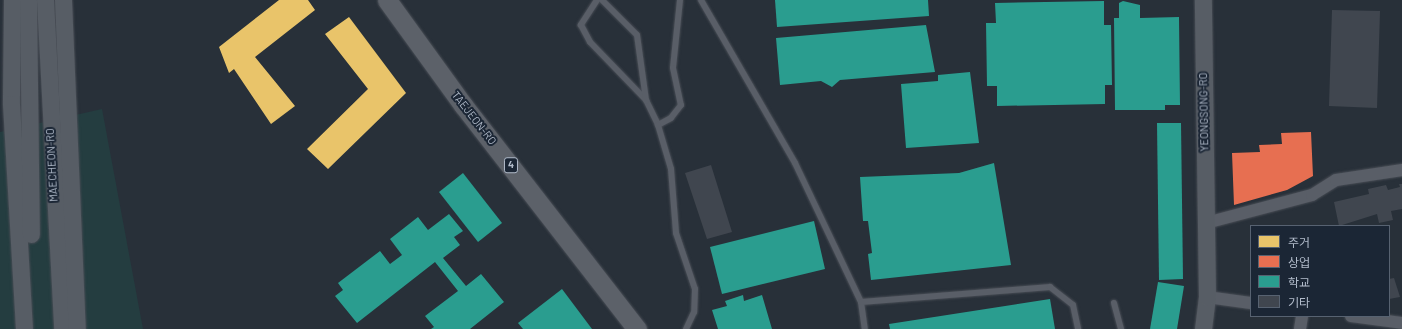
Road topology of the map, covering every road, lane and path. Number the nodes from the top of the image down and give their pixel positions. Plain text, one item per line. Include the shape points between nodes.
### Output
1 (12, 0) edge
2 (28, 0) edge
3 (45, 0) edge
4 (63, 0) edge
5 (387, 0) edge
6 (597, 0) edge
7 (602, 0) edge
8 (680, 0) edge
9 (701, 0) edge
10 (1203, 0) edge
11 (646, 100) junction
12 (658, 125) junction
13 (1402, 170) edge
14 (1206, 223) junction
15 (1207, 297) junction
16 (861, 302) junction
17 (1114, 303) dead end
18 (1250, 303) edge
19 (1302, 317) edge
20 (1358, 317) edge
21 (1402, 323) edge
22 (24, 329) edge
23 (34, 329) edge
24 (62, 329) edge
25 (77, 329) edge
26 (637, 329) edge
27 (686, 329) edge
28 (865, 329) edge
29 (1078, 329) edge
30 (1121, 329) edge
31 (1203, 329) edge
32 (1300, 329) edge

1 - 22 main road via 11,104
2 - 23 main road, MAECHEON-RO
3 - 24 main road, MAECHEON-RO
4 - 25 main road
5 - 26 main road, TAEJEON-RO / 4 via 463,105
6 - 11 lane via 581,25 590,42
7 - 11 lane via 637,35
8 - 12 lane via 673,68 681,106 671,118
9 - 16 lane via 766,108
10 - 14 main road, YEONGSONG-RO
11 - 12 lane
12 - 27 lane via 671,169 676,233 695,289 694,312
13 - 14 street via 1336,180 1312,195
14 - 15 main road, YEONGSONG-RO
15 - 18 street
15 - 31 main road, YEONGSONG-RO
16 - 28 lane
16 - 29 lane via 1050,287 1073,305
17 - 30 lane
19 - 32 street
20 - 21 street

